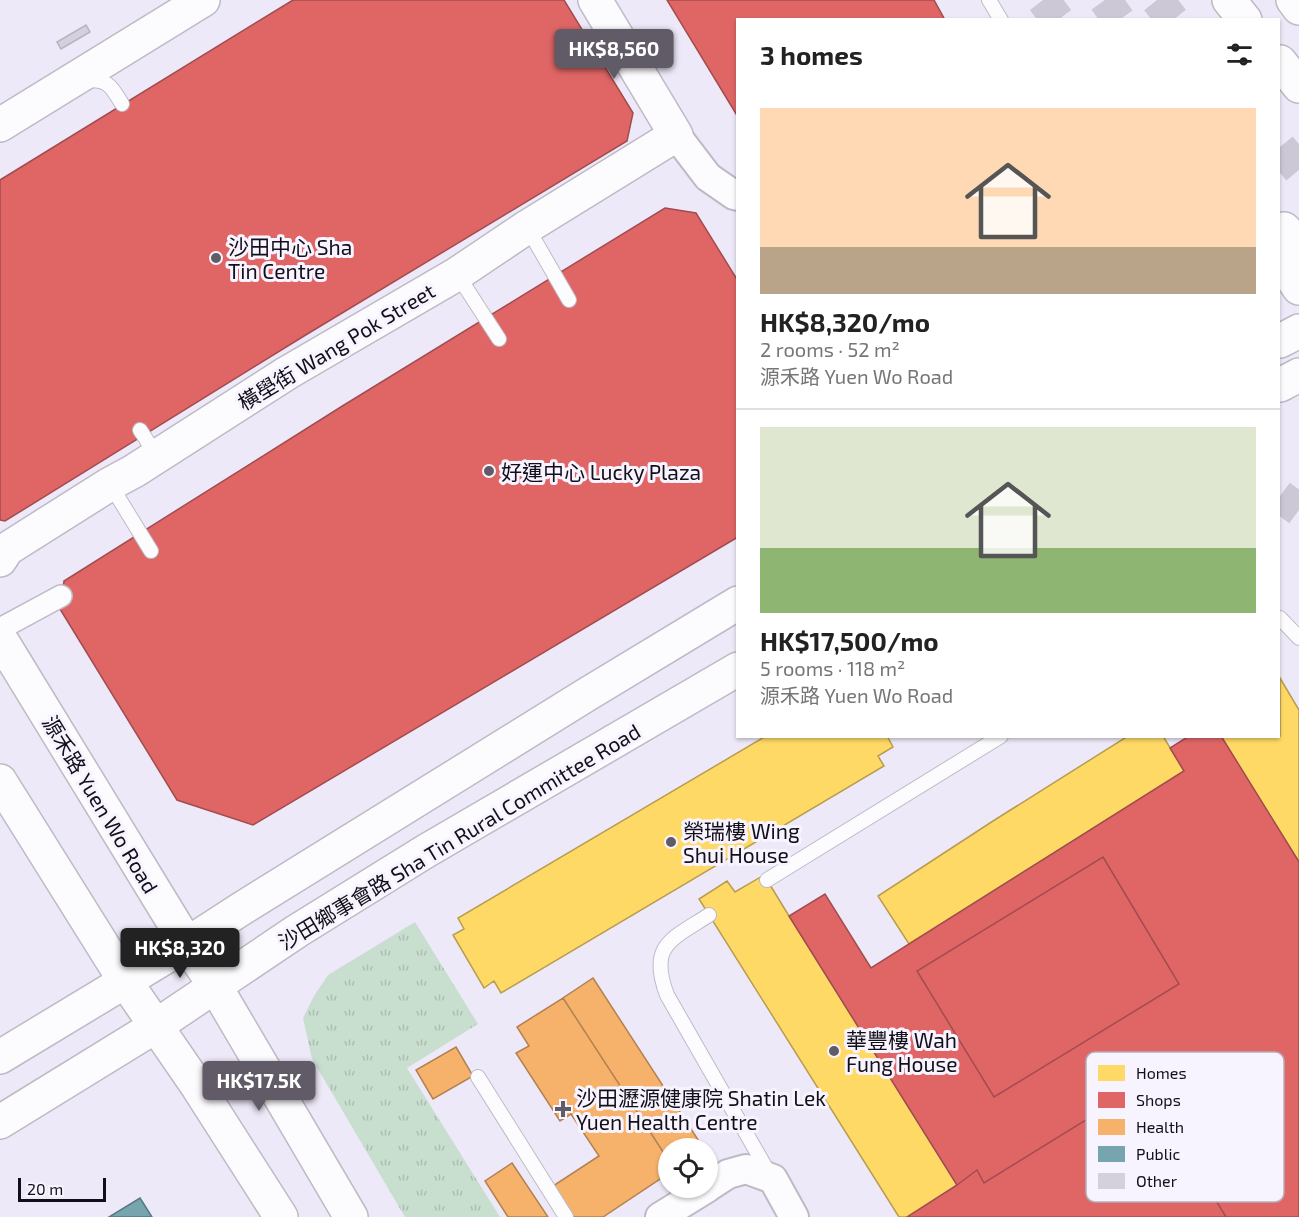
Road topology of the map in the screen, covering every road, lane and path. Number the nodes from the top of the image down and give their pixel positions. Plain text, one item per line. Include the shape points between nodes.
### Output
1 (203, 0) edge
2 (595, 0) edge
3 (989, 0) edge
4 (1229, 0) edge
5 (1293, 0) edge
6 (1299, 8) edge
7 (1000, 18) edge
8 (1243, 18) edge
9 (1280, 62) edge
10 (65, 85) junction
11 (1299, 86) edge
12 (122, 104) dead end
13 (0, 125) edge
14 (676, 135) junction
15 (736, 196) edge
16 (527, 227) junction
17 (1291, 263) edge
18 (457, 274) junction
19 (569, 300) dead end
20 (1280, 300) edge
21 (1299, 331) edge
22 (499, 339) dead end
23 (1280, 341) edge
24 (1299, 375) edge
25 (1280, 385) edge
26 (140, 430) dead end
27 (122, 477) junction
28 (151, 551) dead end
29 (2, 553) edge
30 (61, 596) dead end
31 (736, 604) edge
32 (1280, 618) edge
33 (0, 629) edge
34 (0, 638) edge
35 (1299, 638) edge
36 (736, 670) edge
37 (998, 738) edge
38 (0, 781) edge
39 (767, 880) dead end
40 (709, 915) dead end
41 (187, 944) junction
42 (124, 981) junction
43 (214, 986) junction
44 (156, 1026) junction
45 (0, 1057) edge
46 (478, 1077) dead end
47 (0, 1122) edge
48 (773, 1179) junction
49 (718, 1181) edge
50 (691, 1198) edge
51 (281, 1217) edge
52 (351, 1217) edge
53 (566, 1217) edge
54 (660, 1217) edge
55 (794, 1217) edge

1 - 10 main road
2 - 14 main road
3 - 7 lane
4 - 8 main road
5 - 6 main road
9 - 11 main road
10 - 12 lane via 101,81 111,86
10 - 13 main road
14 - 15 street via 708,177
14 - 16 main road, 橫壆街 Wang Pok Street
16 - 18 main road, 橫壆街 Wang Pok Street
16 - 19 lane
17 - 20 main road
18 - 22 lane
18 - 27 main road, 橫壆街 Wang Pok Street via 287,373
21 - 23 main road
24 - 25 main road
26 - 27 lane via 150,444 148,461
27 - 28 lane
27 - 29 main road, 橫壆街 Wang Pok Street
30 - 33 street
31 - 41 main road
32 - 35 lane
34 - 41 main road, 源禾路 Yuen Wo Road
36 - 43 main road, 沙田鄉事會路 Sha Tin Rural Committee Road via 426,851
37 - 39 lane
38 - 42 main road
40 - 48 lane via 670,940 660,957 661,978 667,995
41 - 42 main road
41 - 43 main road, 源禾路 Yuen Wo Road
42 - 44 main road
42 - 45 main road
43 - 44 main road, 沙田鄉事會路 Sha Tin Rural Committee Road
43 - 52 main road, 源禾路 Yuen Wo Road
44 - 47 main road, 沙田鄉事會路 Sha Tin Rural Committee Road
44 - 51 main road
46 - 53 lane
48 - 49 street via 746,1169
48 - 55 street
50 - 54 street

